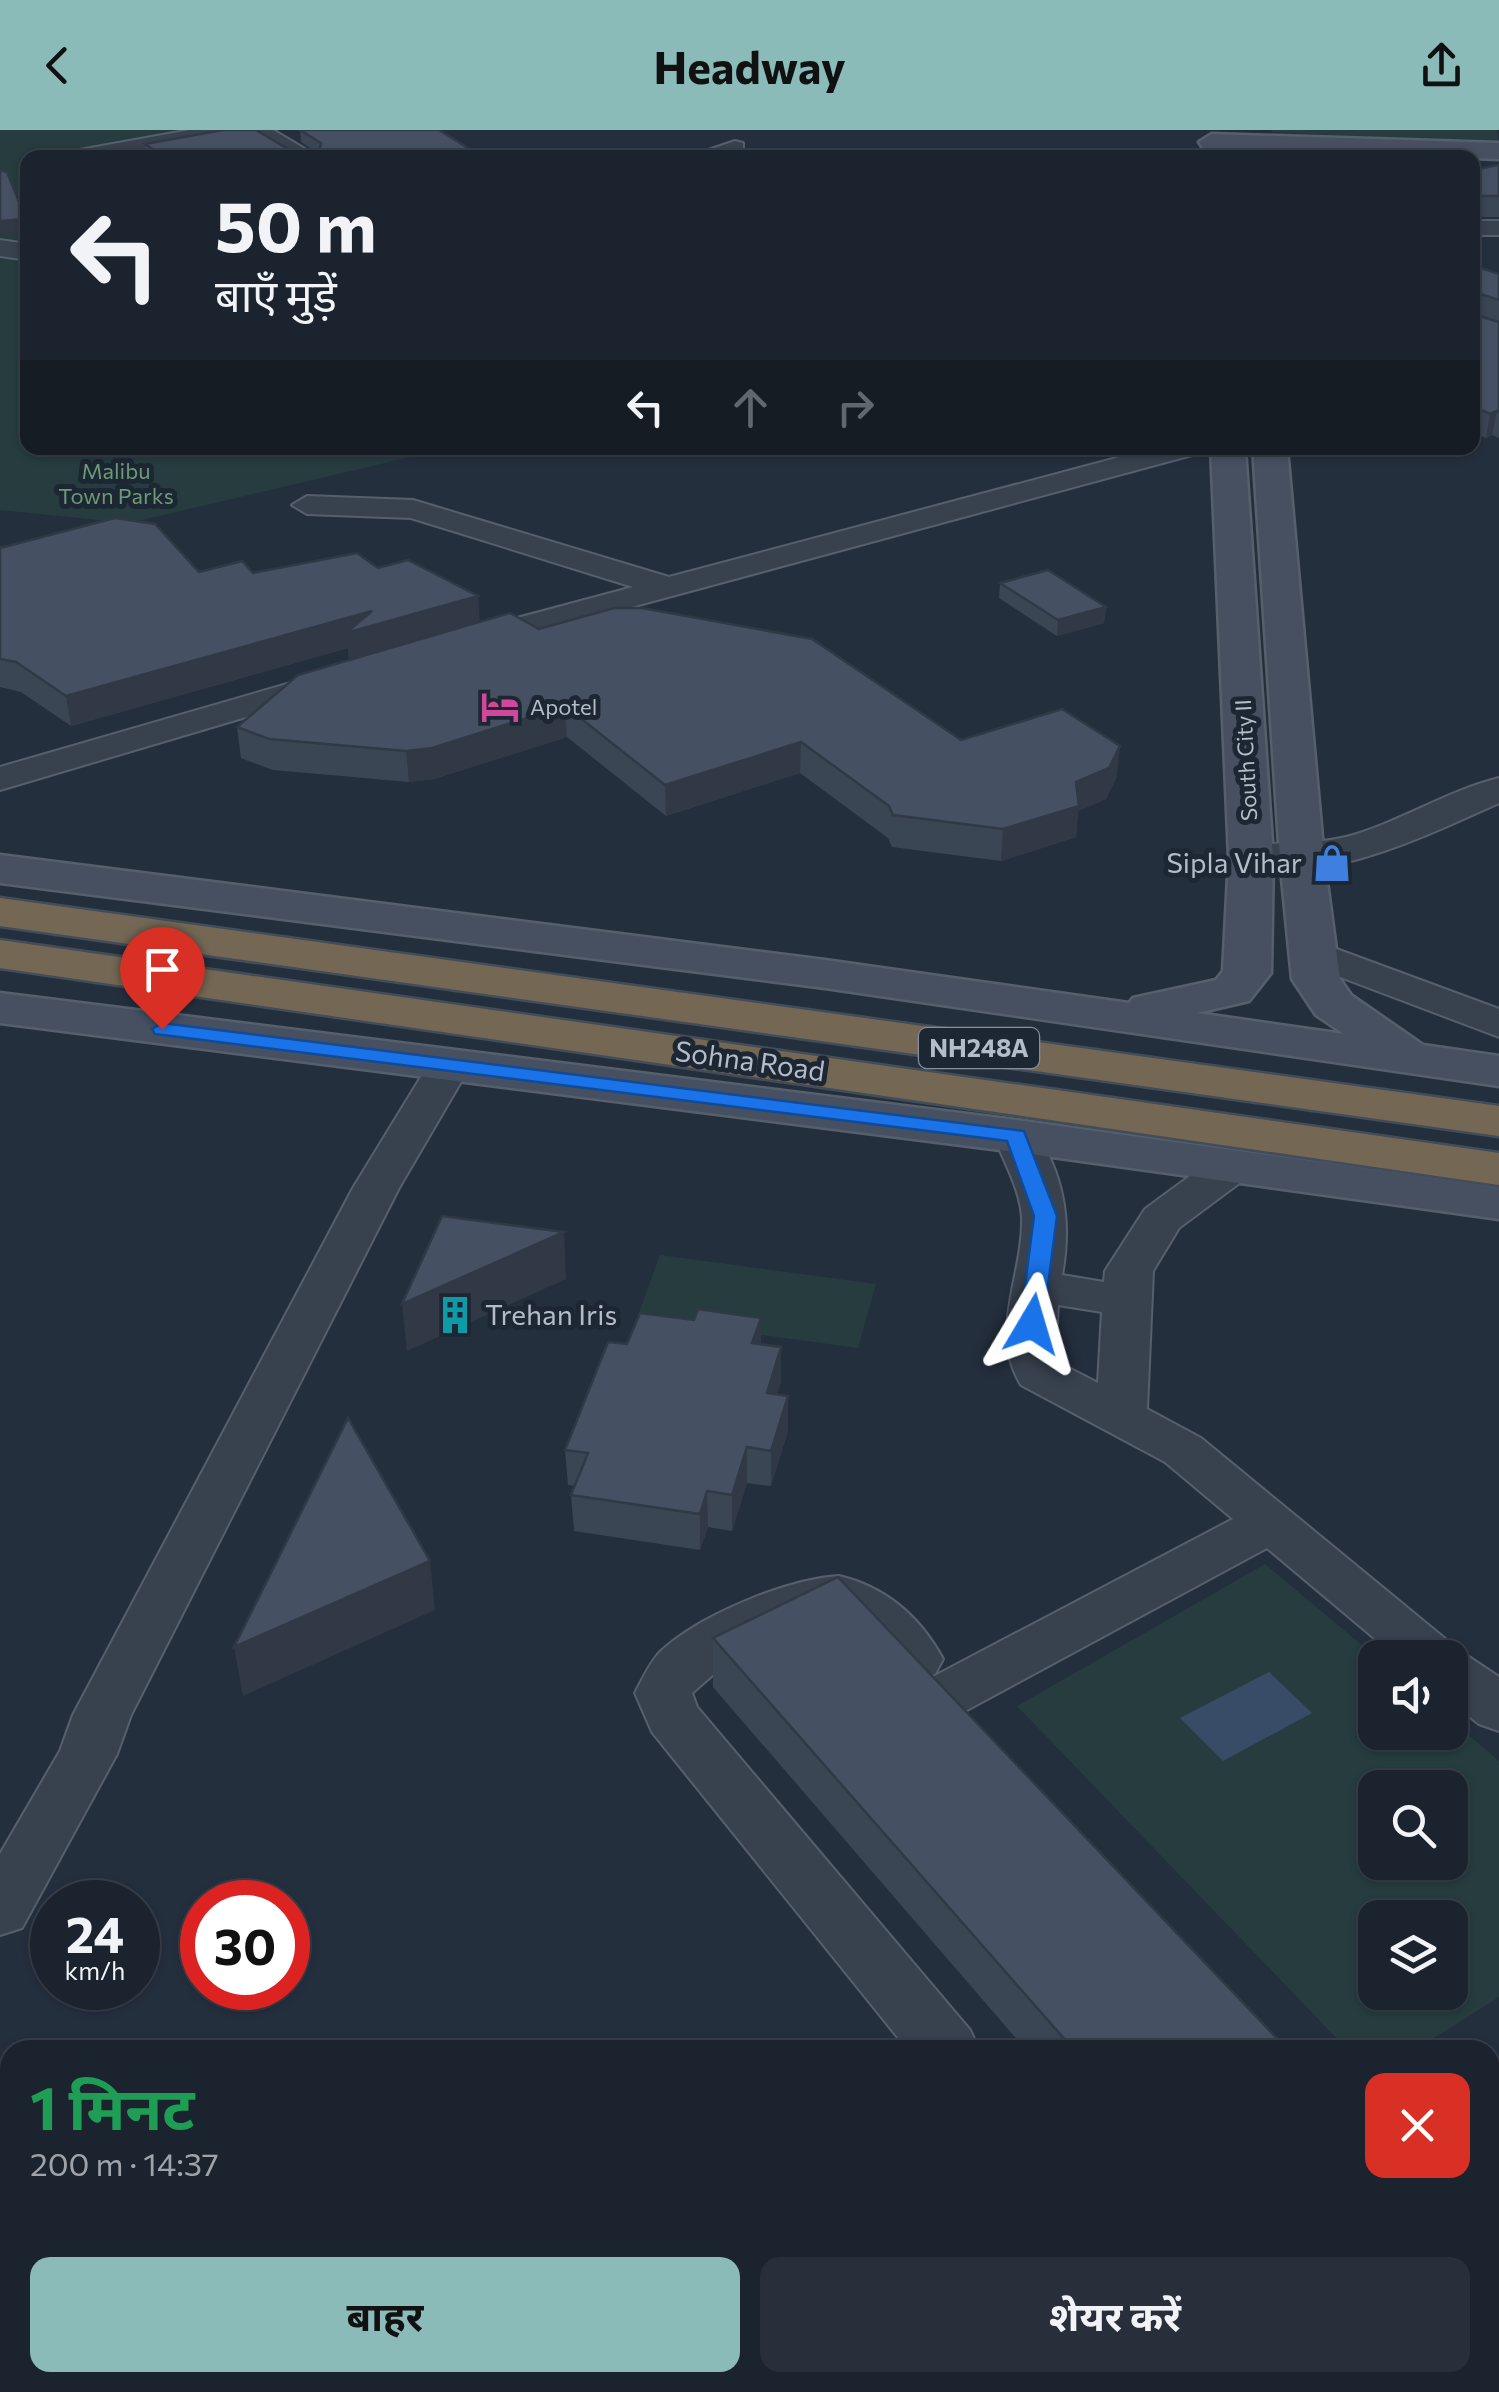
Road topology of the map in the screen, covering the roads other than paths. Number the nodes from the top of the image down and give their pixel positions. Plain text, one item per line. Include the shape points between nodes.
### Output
1 (228, 130) edge
2 (256, 130) edge
3 (1225, 145) edge
4 (734, 148) dead end
5 (118, 150) edge
6 (294, 150) edge
7 (726, 150) edge
8 (1301, 150) edge
9 (1453, 150) edge
10 (1160, 455) edge
11 (1228, 455) edge
12 (1271, 455) edge
13 (307, 505) dead end
14 (671, 588) junction
15 (429, 652) edge
16 (372, 669) edge
17 (0, 779) edge
18 (1499, 788) edge
19 (1251, 857) junction
20 (1302, 859) junction
21 (0, 869) edge
22 (0, 912) edge
23 (1312, 952) junction
24 (0, 954) edge
25 (0, 1008) edge
26 (1097, 1016) junction
27 (1499, 1024) edge
28 (441, 1039) junction
29 (1417, 1060) junction
30 (1499, 1071) edge
31 (1499, 1121) edge
32 (1016, 1136) junction
33 (1233, 1166) junction
34 (1499, 1169) edge
35 (1499, 1204) edge
36 (1036, 1286) junction
37 (1126, 1301) junction
38 (1121, 1418) junction
39 (1272, 1522) junction
40 (1414, 1640) edge
41 (1468, 1684) edge
42 (948, 1696) junction
43 (1499, 1709) edge
44 (987, 1738) edge
45 (0, 1910) edge
46 (939, 2040) edge

1 - 5 street
2 - 6 street
3 - 8 main road
3 - 9 main road
4 - 7 street
10 - 14 street
11 - 19 main road, South City II
12 - 20 main road, South City II
13 - 14 street via 413,509
14 - 15 street
16 - 17 street
18 - 20 street via 1356,850
19 - 20 street
19 - 26 main road, South City II via 1247,972 1232,991
20 - 23 main road, South City II
21 - 26 main road via 825,974
22 - 31 highway, Sohna Road / NH248A
23 - 27 street
23 - 29 main road, South City II via 1316,978 1334,1004
24 - 28 highway, Sohna Road / NH248A via 164,976
25 - 28 main road
26 - 29 main road
28 - 32 main road
28 - 34 highway, Sohna Road / NH248A
28 - 45 street via 376,1188 102,1715 88,1754
29 - 30 main road
32 - 33 main road
32 - 36 street via 1046,1216
33 - 35 main road
33 - 37 street via 1161,1219 1129,1271
36 - 37 street
36 - 38 street via 1031,1356 1039,1373
37 - 38 street
38 - 39 street via 1183,1450
39 - 40 street
39 - 42 street
41 - 43 street
42 - 44 street
42 - 46 street via 868,1608 842,1596 812,1597 705,1650 678,1668 663,1693 672,1717

